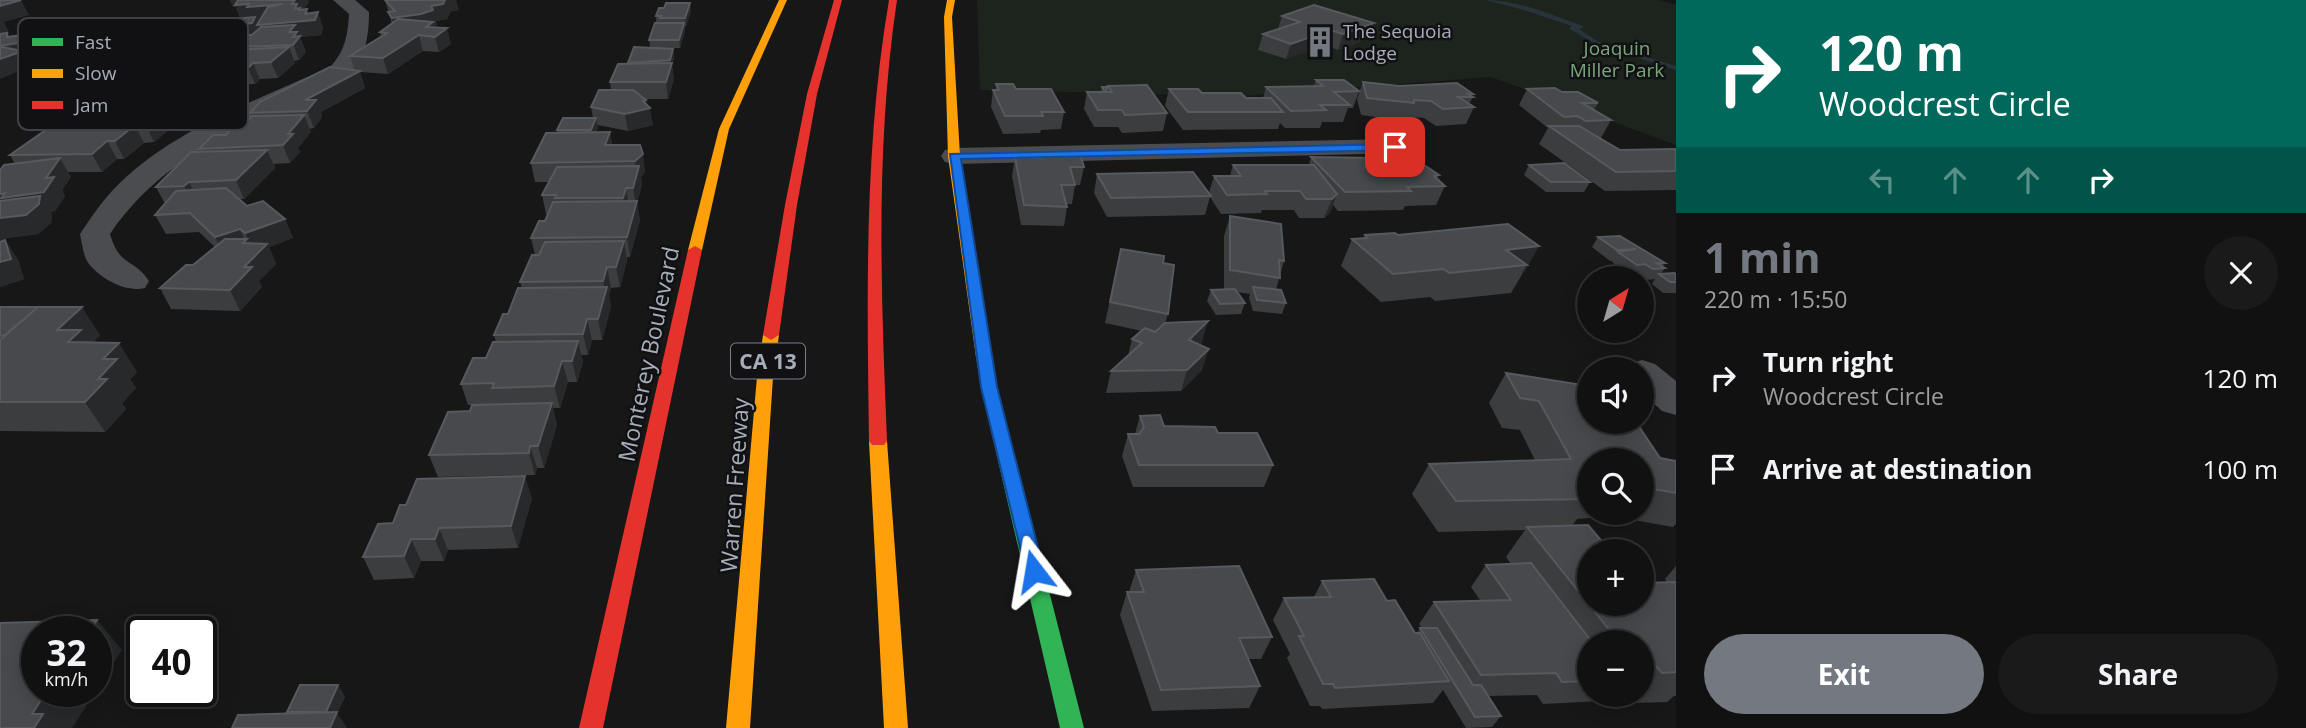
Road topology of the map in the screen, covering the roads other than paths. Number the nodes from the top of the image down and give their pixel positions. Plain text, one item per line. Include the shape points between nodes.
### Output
1 (342, 0) edge
2 (783, 0) edge
3 (838, 0) edge
4 (894, 0) edge
5 (951, 0) edge
6 (248, 115) edge
7 (218, 130) edge
8 (1395, 147) dead end
9 (954, 156) junction
10 (133, 281) dead end
11 (1654, 383) edge
12 (1676, 402) edge
13 (591, 728) edge
14 (738, 728) edge
15 (896, 728) edge
16 (1072, 728) edge

1 - 6 street via 359,12 353,56 339,71
2 - 13 main road, Monterey Boulevard via 727,115 717,148
3 - 14 main road, Warren Freeway / CA 13 via 805,131 765,377
4 - 15 main road via 880,96 875,207 876,381
5 - 9 main road
7 - 10 street via 165,160 126,192 95,234 101,258
8 - 9 street
9 - 16 main road via 989,387
11 - 12 street

